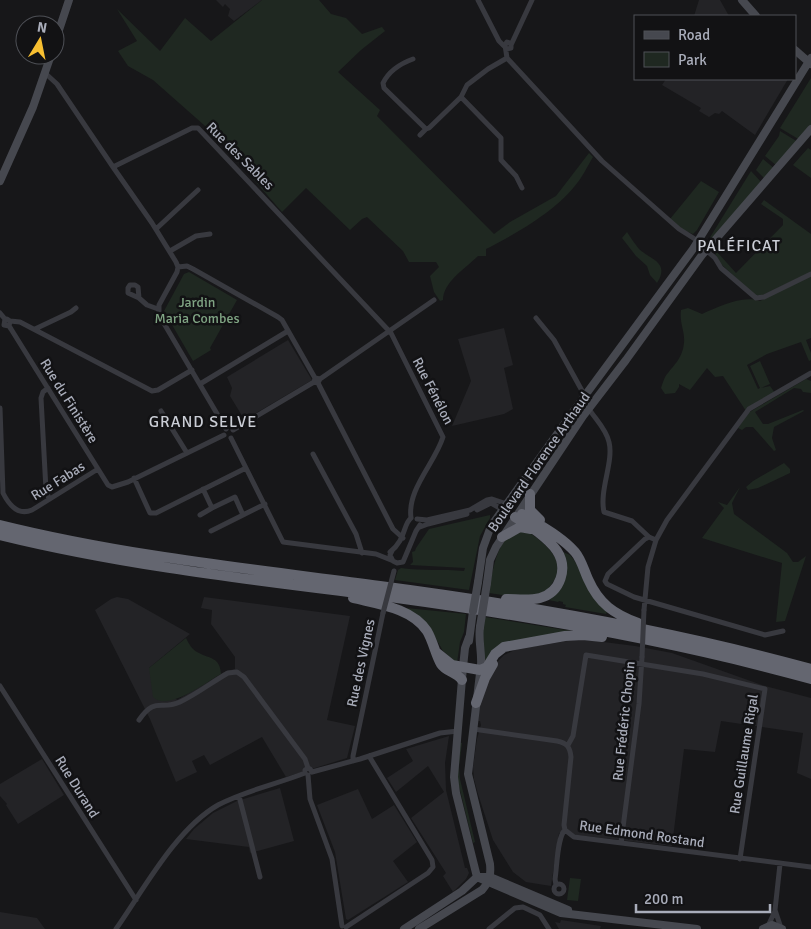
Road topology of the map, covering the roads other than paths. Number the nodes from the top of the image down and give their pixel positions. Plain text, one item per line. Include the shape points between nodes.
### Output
1 (69, 0) edge
2 (478, 0) edge
3 (532, 0) edge
4 (742, 0) edge
5 (64, 15) edge
6 (755, 15) edge
7 (508, 45) junction
8 (796, 49) edge
9 (507, 58) junction
10 (414, 59) dead end
11 (810, 60) edge
12 (48, 65) edge
13 (45, 73) junction
14 (461, 97) junction
15 (426, 129) junction
16 (811, 129) edge
17 (420, 135) dead end
18 (113, 167) junction
19 (0, 181) edge
20 (522, 188) dead end
21 (198, 190) dead end
22 (156, 229) junction
23 (210, 234) dead end
24 (698, 241) junction
25 (707, 249) junction
26 (170, 252) junction
27 (178, 267) junction
28 (811, 274) edge
29 (139, 298) dead end
30 (434, 300) dead end
31 (76, 308) dead end
32 (158, 309) junction
33 (0, 313) edge
34 (536, 318) dead end
35 (5, 323) edge
36 (35, 329) junction
37 (389, 331) junction
38 (288, 332) junction
39 (192, 370) junction
40 (811, 373) edge
41 (317, 380) junction
42 (200, 384) junction
43 (48, 388) junction
44 (583, 398) junction
45 (0, 408) edge
46 (589, 409) junction
47 (160, 412) dead end
48 (226, 429) junction
49 (234, 430) junction
50 (0, 434) edge
51 (224, 435) junction
52 (231, 438) junction
53 (187, 453) junction
54 (313, 454) dead end
55 (246, 468) junction
56 (98, 469) junction
57 (134, 478) junction
58 (203, 489) junction
59 (530, 494) junction
60 (49, 499) junction
61 (265, 504) junction
62 (505, 507) junction
63 (212, 508) junction
64 (517, 514) junction
65 (200, 515) dead end
66 (244, 515) junction
67 (414, 519) junction
68 (0, 525) edge
69 (406, 527) junction
70 (546, 529) junction
71 (418, 530) junction
72 (211, 531) dead end
73 (534, 531) junction
74 (0, 535) edge
75 (502, 536) junction
76 (649, 537) junction
77 (403, 538) junction
78 (656, 540) junction
79 (394, 549) junction
80 (362, 553) junction
81 (376, 554) junction
82 (406, 554) junction
83 (395, 561) junction
84 (304, 586) junction
85 (379, 586) junction
86 (644, 600) junction
87 (782, 631) dead end
88 (663, 632) junction
89 (509, 647) junction
90 (437, 652) junction
91 (729, 658) junction
92 (642, 665) junction
93 (465, 668) junction
94 (811, 669) edge
95 (480, 670) junction
96 (811, 679) edge
97 (462, 680) junction
98 (0, 686) edge
99 (476, 703) junction
100 (139, 720) dead end
101 (473, 729) junction
102 (458, 731) junction
103 (568, 745) junction
104 (369, 756) junction
105 (353, 761) junction
106 (308, 772) junction
107 (239, 796) junction
108 (565, 830) junction
109 (621, 843) junction
110 (740, 858) junction
111 (780, 864) junction
112 (811, 867) edge
113 (260, 877) dead end
114 (477, 877) junction
115 (489, 880) junction
116 (556, 885) dead end
117 (136, 900) junction
118 (540, 905) junction
119 (775, 910) junction
120 (532, 912) junction
121 (540, 915) junction
122 (584, 915) junction
123 (766, 927) edge
124 (343, 928) edge
125 (781, 928) edge
126 (116, 929) edge
127 (404, 929) edge
128 (419, 929) edge
129 (489, 929) edge
130 (549, 929) edge
131 (696, 929) edge

1 - 5 street
2 - 7 street via 497,35
3 - 7 street
4 - 6 street
7 - 9 street
8 - 11 street
9 - 14 street via 467,85
9 - 24 street via 594,153 679,229
10 - 15 street via 404,62 386,76 383,83 384,88
11 - 24 street, Boulevard Florence Arthaud
12 - 13 street
13 - 18 street via 57,84
13 - 19 street via 30,117
14 - 15 street
14 - 20 street via 501,138 501,160
15 - 17 street
16 - 25 street, Boulevard Florence Arthaud via 774,177
18 - 22 street
18 - 37 street, Rue des Sables via 192,128 198,128
21 - 22 street
22 - 26 street
23 - 26 street via 196,236
24 - 25 street
24 - 44 street, Boulevard Florence Arthaud
25 - 28 street via 721,268 756,298
25 - 46 street, Boulevard Florence Arthaud via 646,337
26 - 27 street
27 - 32 street
27 - 38 street via 193,268 278,317
29 - 32 street
30 - 37 street
31 - 36 street
32 - 39 street
33 - 35 street, Rue du Finistère
34 - 44 street via 554,340
35 - 36 street via 20,322
35 - 43 street, Rue du Finistère
36 - 39 street via 152,391
37 - 41 street
37 - 67 street, Rue Fénélon via 442,437 410,508
38 - 41 street
38 - 42 street
39 - 42 street
40 - 78 street, Rue Frédéric Chopin via 750,409 667,520
41 - 49 street
41 - 77 street via 393,529
42 - 48 street
43 - 56 street, Rue du Finistère
43 - 60 street via 41,398
44 - 46 street
44 - 62 street, Boulevard Florence Arthaud
45 - 50 street, Rue Fabas
46 - 59 street, Boulevard Florence Arthaud
46 - 76 street via 605,431 610,446 602,502 604,512 632,521
47 - 53 street
48 - 49 street
48 - 51 street
49 - 52 street
50 - 60 street, Rue Fabas via 4,495 13,508 23,513
51 - 52 street
51 - 53 street
52 - 55 street
53 - 57 street
54 - 80 street via 356,534
55 - 58 street
55 - 61 street
56 - 57 street, Rue du Finistère via 112,487
56 - 60 street, Rue Fabas
57 - 58 street via 150,513
58 - 63 street
59 - 64 street, Boulevard Florence Arthaud
59 - 70 highway via 530,511
61 - 66 street
61 - 80 street via 284,542
62 - 64 street
62 - 67 street via 492,499 470,510 427,520
62 - 71 street via 491,503
62 - 93 street, Boulevard Florence Arthaud, bridge via 486,538 465,648
63 - 65 street
63 - 66 street via 235,497
64 - 70 highway
64 - 73 highway
64 - 75 street, Boulevard Florence Arthaud
66 - 72 street
67 - 69 street via 408,520
67 - 71 street via 420,523
68 - 85 highway via 149,556
69 - 71 street via 410,531
69 - 77 street
70 - 88 highway via 575,552 598,596 608,608
71 - 82 street
73 - 75 highway via 520,527
73 - 85 highway via 556,549 562,566 556,588 539,598 503,599 389,583
74 - 84 highway via 106,558
75 - 95 street, Boulevard Florence Arthaud, bridge via 490,560 478,638
76 - 78 street
76 - 86 street via 608,574 605,581
77 - 79 street
78 - 86 street, Rue Frédéric Chopin via 648,567
79 - 81 street
79 - 82 street via 404,550
79 - 83 street
80 - 81 street
81 - 83 street
82 - 83 street, Rue des Vignes via 405,560
83 - 105 street, Rue des Vignes, bridge
84 - 90 highway via 404,613 423,626
84 - 91 highway via 552,622
85 - 88 highway via 525,607
86 - 87 street via 765,635
86 - 92 street, Rue Frédéric Chopin, bridge
88 - 94 highway
89 - 91 highway via 565,636 591,636
89 - 95 highway via 500,650 487,667
89 - 99 highway via 495,661
90 - 93 highway via 448,663
90 - 97 highway via 440,663
91 - 96 highway
92 - 103 street via 586,654 573,736
92 - 109 street, Rue Frédéric Chopin
92 - 110 street, Rue Guillaume Rigal via 703,674 765,689
93 - 95 highway
93 - 97 street, Boulevard Florence Arthaud
95 - 99 street, Boulevard Florence Arthaud
97 - 102 street, Boulevard Florence Arthaud
98 - 117 street, Rue Durand
99 - 101 street, Boulevard Florence Arthaud
100 - 106 street via 154,705 177,703 228,673 237,672 305,759
101 - 103 street
101 - 115 street, Boulevard Florence Arthaud via 468,774 490,864
102 - 104 street via 440,733
102 - 114 street, Boulevard Florence Arthaud via 455,789
103 - 108 street, Rue Edmond Rostand via 571,757
104 - 105 street
104 - 124 street via 432,860 433,867
105 - 106 street
106 - 107 street
106 - 124 street via 310,799 332,859
107 - 113 street
107 - 117 street via 219,804 196,820 173,846
108 - 109 street, Rue Edmond Rostand via 574,837
108 - 116 street via 560,838
109 - 110 street, Rue Edmond Rostand
110 - 111 street, Rue Edmond Rostand
111 - 112 street, Rue Edmond Rostand
111 - 119 street
114 - 115 street
114 - 127 street via 462,891
115 - 118 street
115 - 122 street
115 - 128 street via 482,890
117 - 126 street
118 - 120 street
118 - 121 street
118 - 122 street via 561,913
119 - 123 street
119 - 125 street
120 - 121 street
120 - 129 street via 523,907 515,908
121 - 130 street
122 - 131 street
123 - 125 street via 774,925

